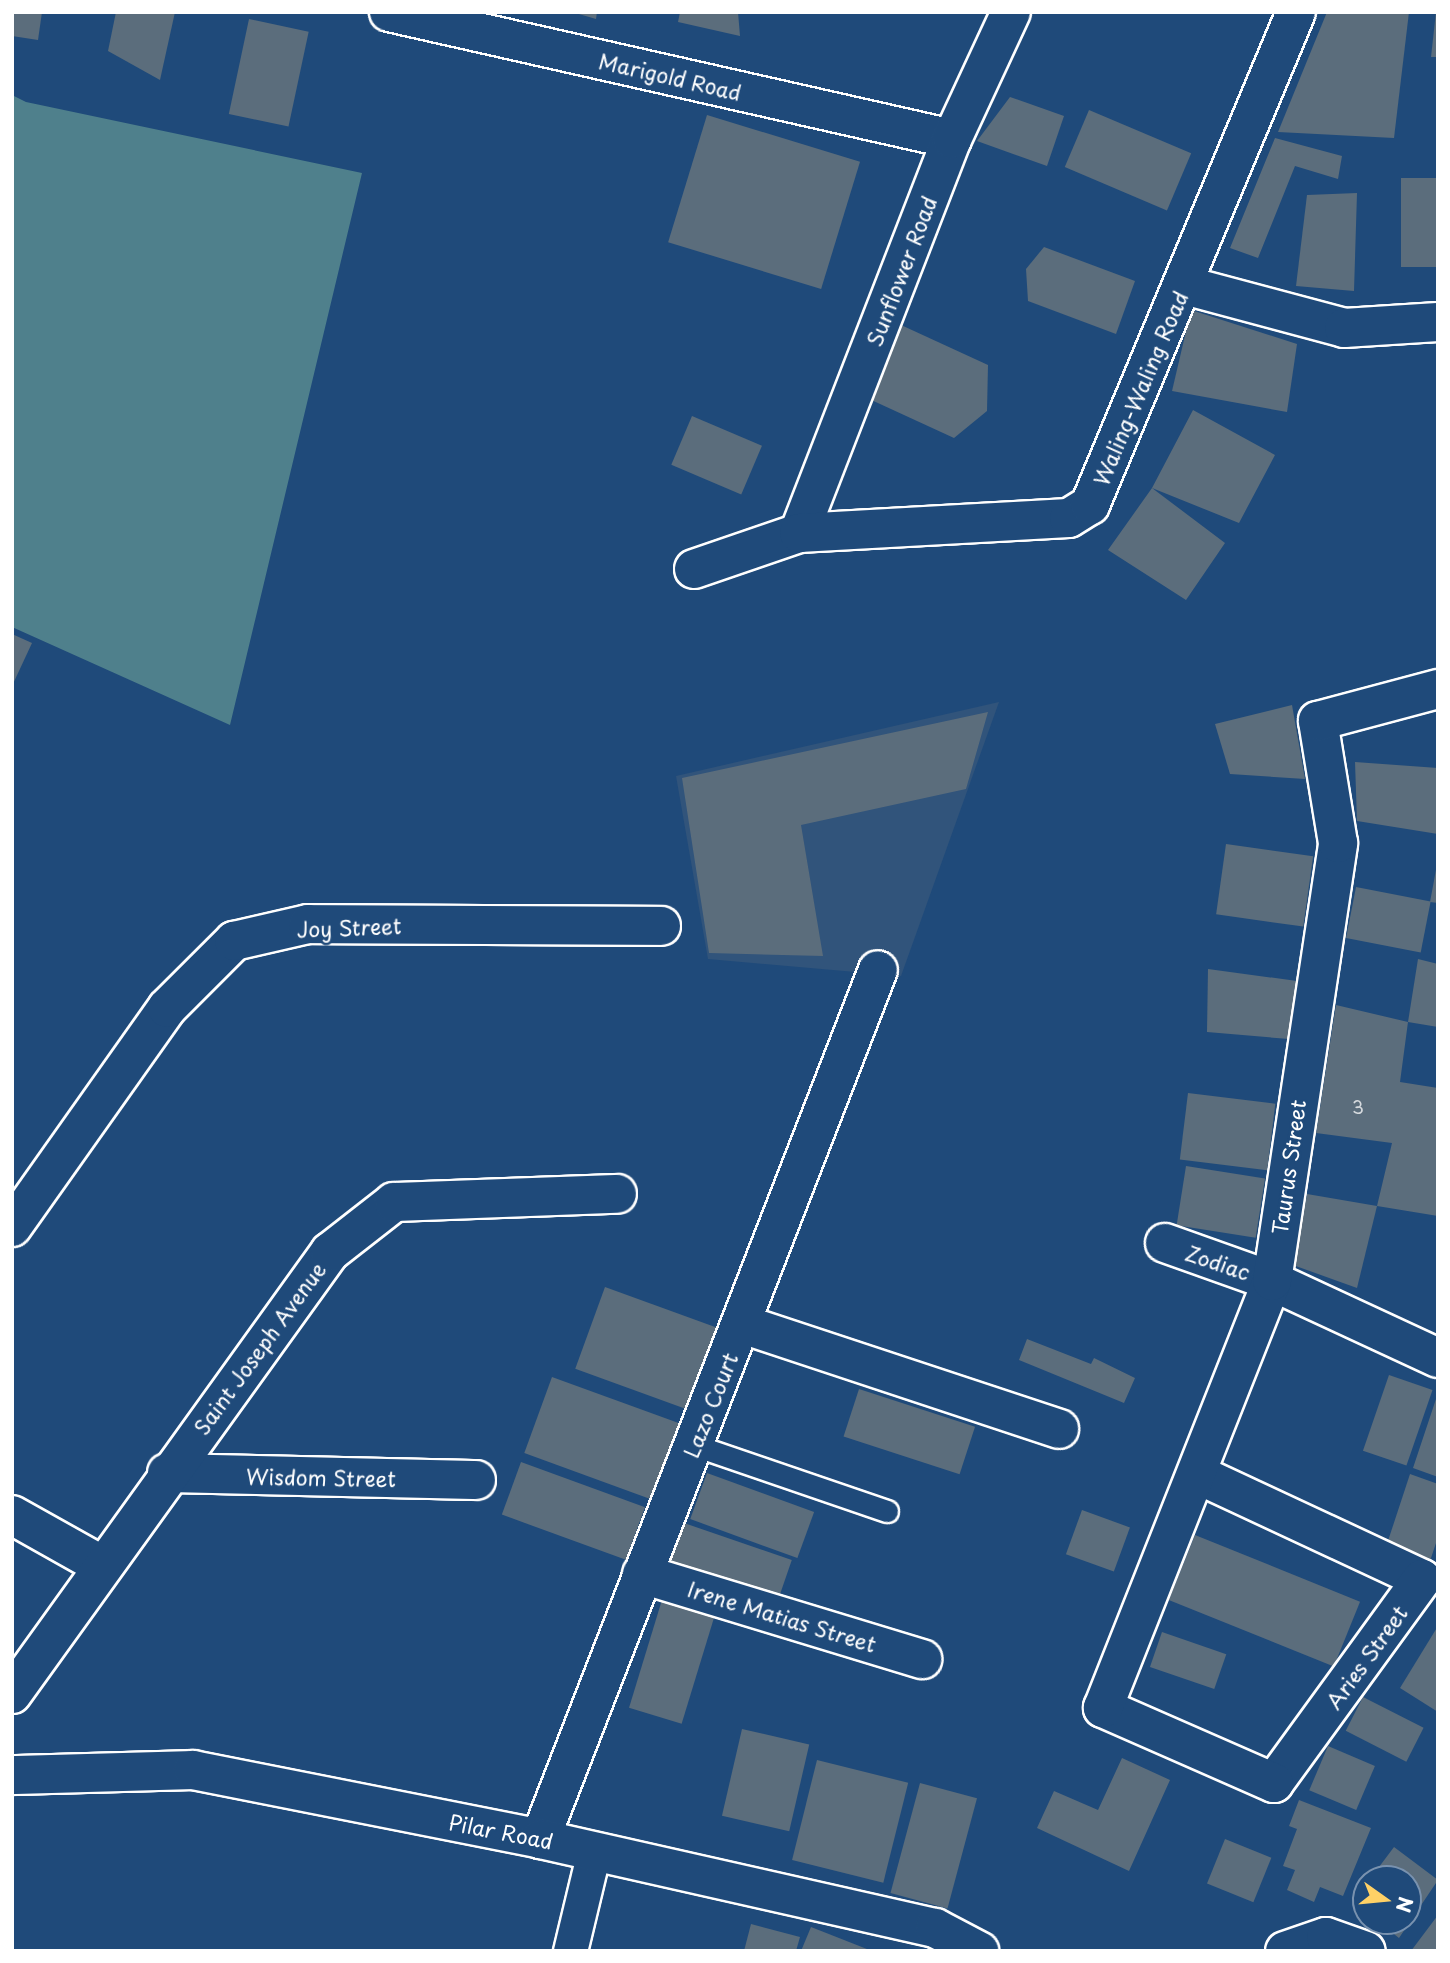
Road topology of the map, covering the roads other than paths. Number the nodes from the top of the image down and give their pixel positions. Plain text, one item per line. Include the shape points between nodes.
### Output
1 (389, 12) edge
2 (1011, 12) edge
3 (1296, 12) edge
4 (952, 139) junction
5 (1184, 285) junction
6 (1438, 322) edge
7 (799, 533) junction
8 (694, 569) dead end
9 (1438, 689) edge
10 (660, 926) dead end
11 (878, 970) dead end
12 (617, 1194) dead end
13 (12, 1227) edge
14 (1165, 1243) dead end
15 (1272, 1281) junction
16 (742, 1324) junction
17 (1438, 1358) edge
18 (1059, 1429) dead end
19 (694, 1445) junction
20 (167, 1473) junction
21 (1199, 1475) junction
22 (476, 1480) dead end
23 (887, 1511) dead end
24 (12, 1515) edge
25 (103, 1566) junction
26 (642, 1574) junction
27 (922, 1659) dead end
28 (12, 1694) edge
29 (1103, 1708) joint
30 (12, 1775) edge
31 (540, 1839) junction
32 (594, 1851) junction
33 (570, 1951) edge
34 (979, 1951) edge
35 (1285, 1951) edge
36 (1366, 1951) edge

1 - 4 street, Marigold Road
2 - 4 street, Sunflower Road
3 - 5 street, Waling-Waling Road
4 - 7 street, Sunflower Road
5 - 6 street via 1344,328
5 - 7 street, Waling-Waling Road via 1090,505 1069,518
7 - 8 street, Waling-Waling Road
9 - 15 street, Taurus Street via 1318,721 1338,843
10 - 13 street, Joy Street via 308,924 234,941 167,1008
11 - 16 street, Lazo Court
12 - 20 street, Saint Joseph Avenue via 394,1202 330,1252
14 - 15 street, Zodiac
15 - 17 street, Zodiac
15 - 21 street, Taurus Street
16 - 18 street
16 - 19 street, Lazo Court
19 - 23 lane
19 - 26 street, Lazo Court
20 - 22 street, Wisdom Street
20 - 25 street, Saint Joseph Avenue
21 - 29 street, Taurus Street
21 - 29 street, Aries Street via 1422,1579 1274,1783
24 - 25 street
25 - 28 street, Saint Joseph Avenue
26 - 27 street, Irene Matias Street
26 - 31 street, Lazo Court
30 - 31 street, Pilar Road via 193,1770
31 - 32 street, Pilar Road
32 - 33 street
32 - 34 street, Pilar Road via 935,1928
35 - 36 street via 1326,1937

